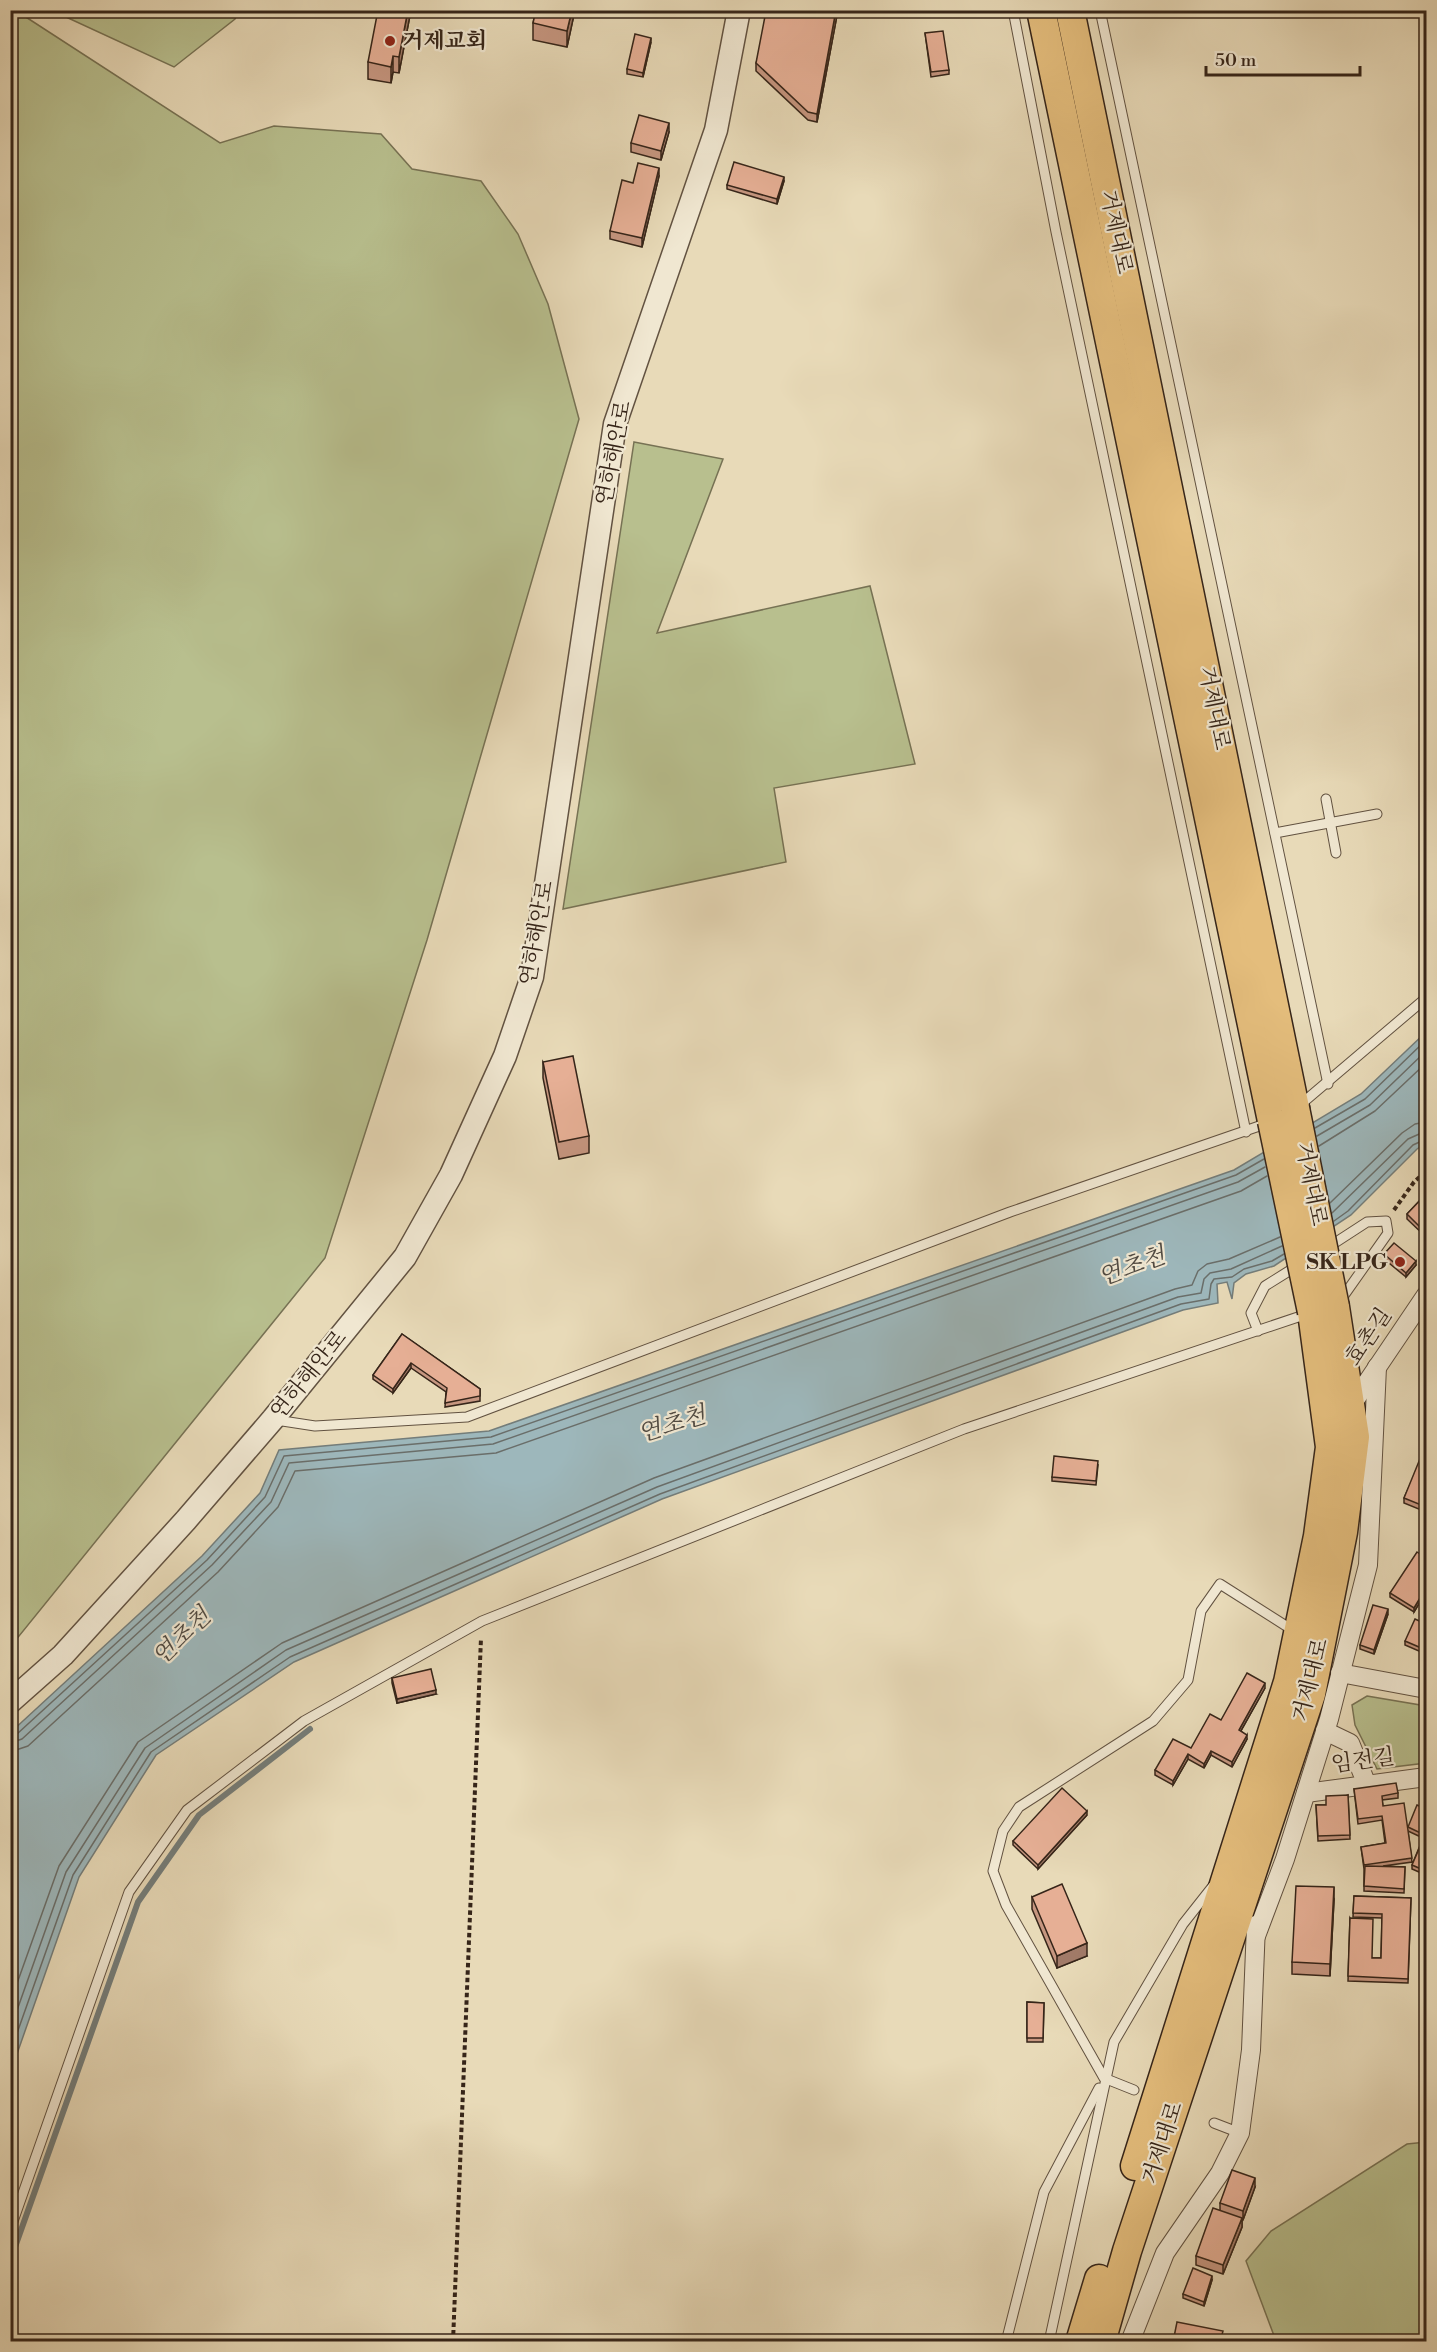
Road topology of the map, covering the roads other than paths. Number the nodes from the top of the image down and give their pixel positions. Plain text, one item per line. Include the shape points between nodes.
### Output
1 (739, 10) edge
2 (1013, 10) edge
3 (1041, 10) edge
4 (1070, 10) edge
5 (1100, 10) edge
6 (1326, 799) dead end
7 (1377, 814) dead end
8 (1330, 823) junction
9 (1275, 833) junction
10 (1336, 853) dead end
11 (1426, 998) edge
12 (1328, 1084) junction
13 (1284, 1114) junction
14 (1246, 1132) junction
15 (1426, 1295) edge
16 (1324, 1310) junction
17 (1258, 1330) junction
18 (1377, 1367) junction
19 (1351, 1406) junction
20 (273, 1419) junction
21 (1298, 1634) junction
22 (1340, 1673) junction
23 (1426, 1689) edge
24 (10, 1702) edge
25 (1325, 1731) junction
26 (1426, 1777) edge
27 (1367, 1785) junction
28 (1306, 1793) junction
29 (1241, 1866) junction
30 (1256, 1936) junction
31 (1104, 2078) junction
32 (1134, 2090) dead end
33 (1214, 2123) dead end
34 (1240, 2133) junction
35 (10, 2230) edge
36 (1006, 2342) edge
37 (1049, 2342) edge
38 (1080, 2342) edge
39 (1101, 2342) edge
40 (1130, 2342) edge

1 - 20 street, 연하해안로 via 716,130 615,424 532,977 504,1056 456,1164 405,1257
2 - 14 lane via 1058,244
3 - 13 main road, 거제대로
4 - 13 main road, 거제대로
5 - 9 lane
6 - 8 lane
7 - 8 lane
8 - 9 lane
8 - 10 lane
9 - 12 lane
11 - 12 lane
12 - 13 lane
13 - 14 lane
13 - 16 main road, 거제대로, bridge
14 - 20 lane via 1010,1212 467,1417 315,1426
15 - 18 street, 효촌길
16 - 17 lane
16 - 17 lane via 1388,1233 1386,1221 1366,1222 1265,1286 1251,1312
16 - 19 main road, 거제대로
16 - 21 main road, 거제대로 via 1330,1447 1318,1536
17 - 35 lane via 964,1429 482,1621 304,1721 188,1810 129,1892
18 - 19 street, 효촌길
18 - 22 street via 1368,1565
19 - 29 main road, 거제대로 via 1355,1437 1343,1532 1311,1694
20 - 24 street, 연하해안로 via 63,1655
21 - 29 main road, 거제대로
21 - 31 lane via 1220,1584 1201,1611 1188,1680 1153,1721 1019,1807 1003,1831 993,1871 1006,1905
22 - 23 street
22 - 25 street
25 - 27 street via 1350,1743
25 - 28 street
26 - 27 street, 임전길
27 - 28 street, 임전길
28 - 30 street
29 - 30 street
29 - 31 lane via 1183,1924 1114,2042
29 - 38 main road, 거제대로
29 - 39 main road, 거제대로
30 - 34 street via 1251,2050
31 - 32 lane
31 - 36 lane via 1044,2192
31 - 37 lane
33 - 34 lane
34 - 40 street via 1220,2173 1165,2253

